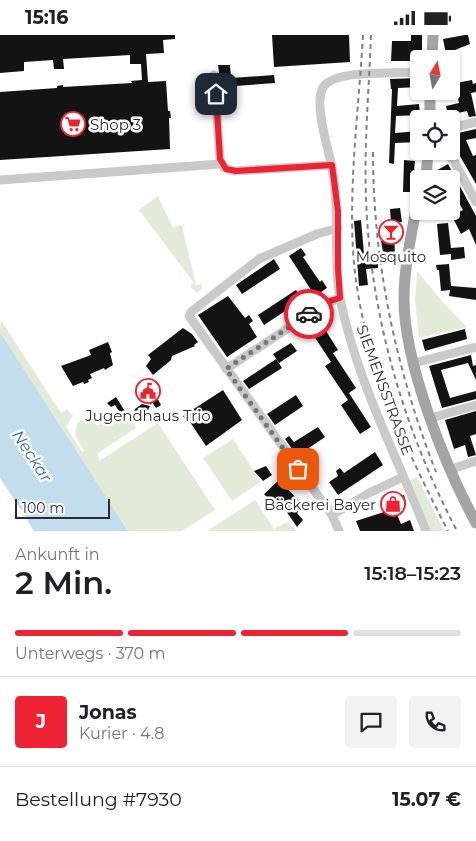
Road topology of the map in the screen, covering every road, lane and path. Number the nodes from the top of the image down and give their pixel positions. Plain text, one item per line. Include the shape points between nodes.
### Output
1 (433, 35) edge
2 (432, 50) edge
3 (410, 72) edge
4 (214, 75) dead end
5 (476, 122) edge
6 (460, 126) edge
7 (453, 160) edge
8 (332, 165) junction
9 (223, 167) junction
10 (0, 180) edge
11 (474, 191) edge
12 (476, 203) edge
13 (415, 220) edge
14 (420, 220) edge
15 (338, 228) junction
16 (340, 298) junction
17 (476, 347) edge
18 (417, 362) junction
19 (226, 369) junction
20 (476, 405) edge
21 (434, 417) junction
22 (476, 461) edge
23 (455, 469) junction
24 (403, 477) junction
25 (476, 512) edge
26 (332, 515) junction
27 (476, 523) edge
28 (339, 531) edge
29 (426, 531) edge

1 - 2 main road
3 - 8 street, SIEMENSSTRASSE via 345,74 326,84 319,101
4 - 9 street
5 - 6 street
7 - 11 street
8 - 9 street via 236,171
8 - 15 street, SIEMENSSTRASSE
9 - 10 street
11 - 12 street
13 - 18 main road via 404,293 406,329
14 - 18 main road via 409,301
15 - 16 street, SIEMENSSTRASSE
15 - 19 street via 259,259 189,315
16 - 19 street via 326,303
16 - 24 street, SIEMENSSTRASSE via 356,359
17 - 18 street
18 - 21 main road
19 - 26 street
20 - 21 street
21 - 23 main road
21 - 27 main road via 453,477
22 - 23 street
23 - 25 main road
24 - 26 street
24 - 29 street, SIEMENSSTRASSE
26 - 28 street

